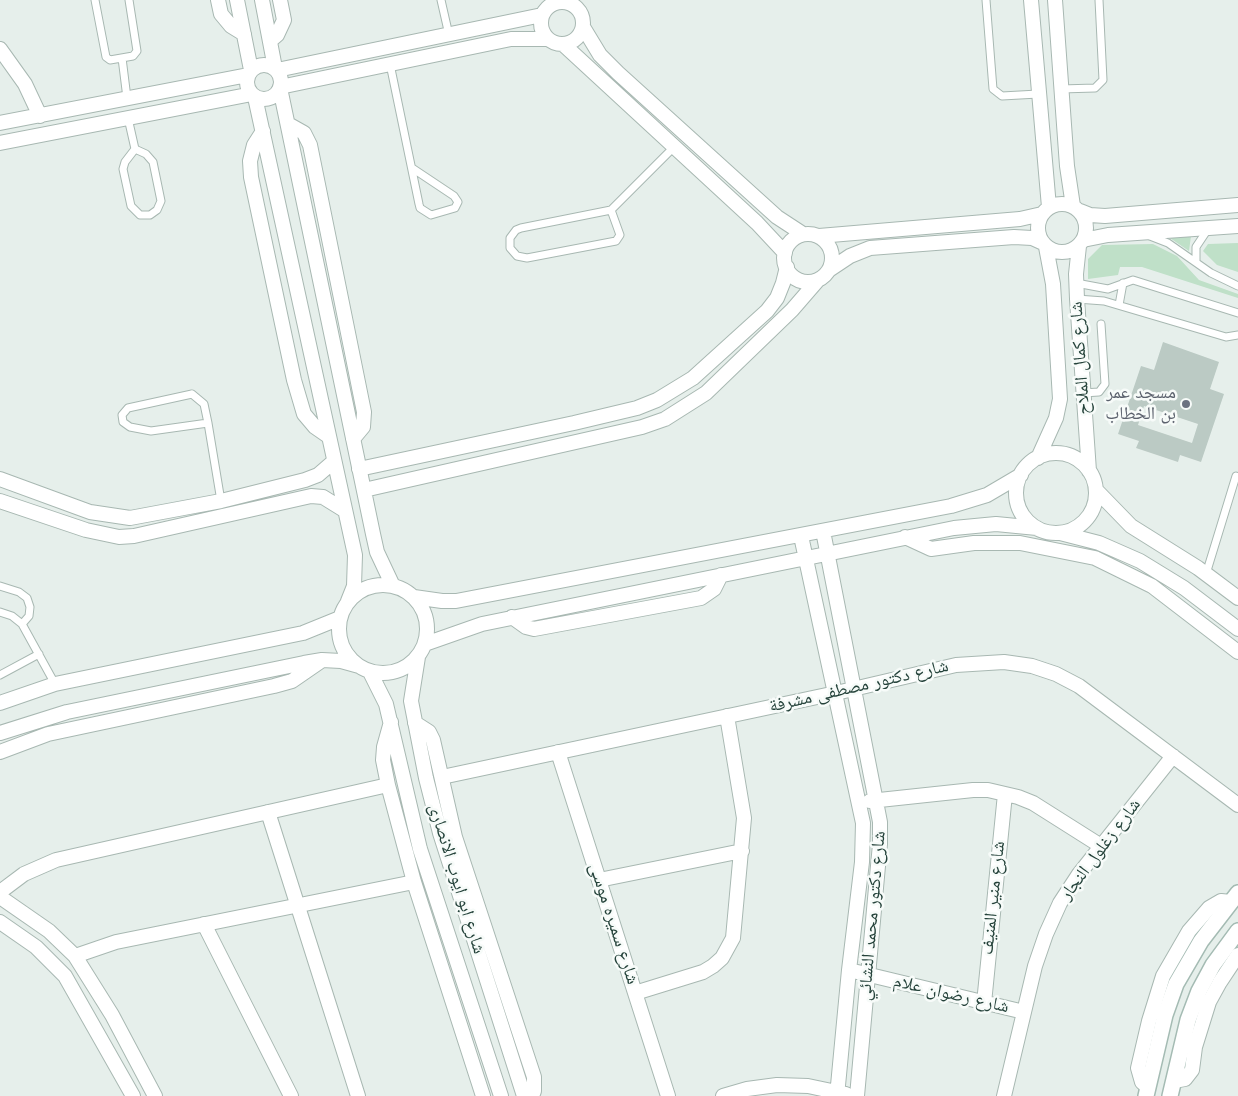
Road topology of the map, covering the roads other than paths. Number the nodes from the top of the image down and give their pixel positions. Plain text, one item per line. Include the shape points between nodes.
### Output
1 (95, 0) edge
2 (129, 0) edge
3 (218, 0) edge
4 (237, 0) edge
5 (262, 0) edge
6 (280, 0) edge
7 (441, 0) edge
8 (986, 0) edge
9 (1031, 0) edge
10 (1055, 0) edge
11 (1099, 0) edge
12 (555, 2) edge
13 (583, 13) edge
14 (542, 15) junction
15 (244, 34) junction
16 (449, 34) junction
17 (547, 39) junction
18 (270, 41) junction
19 (564, 45) junction
20 (0, 49) edge
21 (122, 58) junction
22 (390, 64) junction
23 (276, 69) junction
24 (250, 72) junction
25 (280, 88) junction
26 (1061, 89) junction
27 (1038, 94) junction
28 (254, 95) junction
29 (126, 98) junction
30 (40, 116) junction
31 (128, 118) junction
32 (0, 123) edge
33 (263, 131) junction
34 (0, 143) edge
35 (674, 147) junction
36 (135, 150) junction
37 (412, 168) junction
38 (1238, 205) edge
39 (1076, 208) junction
40 (611, 210) junction
41 (1046, 211) junction
42 (1238, 226) edge
43 (1208, 228) junction
44 (1140, 232) junction
45 (803, 234) junction
46 (819, 236) junction
47 (1081, 243) junction
48 (1045, 245) junction
49 (785, 253) junction
50 (1196, 262) junction
51 (786, 267) junction
52 (829, 270) junction
53 (818, 280) junction
54 (1238, 280) edge
55 (1227, 281) junction
56 (1076, 283) junction
57 (1123, 283) junction
58 (1238, 286) edge
59 (1077, 299) junction
60 (1118, 305) junction
61 (1238, 313) edge
62 (1101, 324) dead end
63 (1238, 335) edge
64 (1083, 393) junction
65 (208, 423) junction
66 (328, 436) junction
67 (1038, 458) junction
68 (334, 462) junction
69 (359, 469) junction
70 (1089, 471) junction
71 (1021, 475) junction
72 (1236, 476) dead end
73 (0, 479) edge
74 (364, 490) junction
75 (1096, 490) junction
76 (1238, 490) edge
77 (1231, 497) junction
78 (0, 501) edge
79 (222, 501) junction
80 (344, 510) junction
81 (1037, 528) junction
82 (823, 531) junction
83 (1060, 533) junction
84 (801, 536) junction
85 (905, 537) junction
86 (827, 553) junction
87 (806, 558) junction
88 (1206, 574) junction
89 (0, 586) edge
90 (393, 586) junction
91 (414, 597) junction
92 (1238, 598) edge
93 (348, 601) junction
94 (0, 612) edge
95 (340, 618) junction
96 (22, 624) junction
97 (1238, 629) edge
98 (425, 644) junction
99 (1238, 652) edge
100 (39, 654) junction
101 (418, 657) junction
102 (322, 660) junction
103 (365, 669) junction
104 (0, 675) edge
105 (55, 684) junction
106 (855, 688) junction
107 (836, 693) junction
108 (0, 702) edge
109 (727, 716) junction
110 (392, 721) junction
111 (415, 723) junction
112 (0, 733) edge
113 (0, 752) edge
114 (558, 752) junction
115 (1173, 756) junction
116 (442, 777) junction
117 (388, 785) junction
118 (1005, 794) junction
119 (877, 801) junction
120 (859, 803) junction
121 (1238, 805) edge
122 (268, 812) junction
123 (1101, 846) junction
124 (742, 851) junction
125 (600, 880) junction
126 (414, 882) junction
127 (0, 892) edge
128 (0, 897) edge
129 (1235, 897) edge
130 (297, 905) junction
131 (0, 922) edge
132 (204, 924) junction
133 (1238, 931) edge
134 (1238, 955) edge
135 (75, 956) junction
136 (848, 970) junction
137 (868, 975) junction
138 (635, 993) junction
139 (984, 1003) junction
140 (1024, 1012) junction
141 (1174, 1080) junction
142 (1147, 1091) edge
143 (837, 1094) edge
144 (133, 1096) edge
145 (156, 1096) edge
146 (291, 1096) edge
147 (358, 1096) edge
148 (484, 1096) edge
149 (501, 1096) edge
150 (524, 1096) edge
151 (532, 1096) edge
152 (668, 1096) edge
153 (722, 1096) edge
154 (855, 1096) edge
155 (1004, 1096) edge
156 (1170, 1096) edge

1 - 21 lane via 106,58
2 - 21 lane via 137,51 133,56
3 - 15 street via 221,14
4 - 15 street
5 - 18 street
6 - 18 street via 284,20
7 - 16 lane
8 - 27 lane via 993,89 1002,96
9 - 27 street
10 - 26 street
11 - 26 lane via 1103,80 1095,88
12 - 13 street via 572,4
12 - 14 street
13 - 19 street via 576,39
13 - 45 street via 600,54 618,73 777,217
14 - 16 street
14 - 17 street via 541,28
15 - 24 street
16 - 23 street
17 - 19 street
17 - 22 street via 511,39
18 - 23 street
19 - 35 street
20 - 30 street via 25,84
21 - 29 lane
22 - 25 street
22 - 37 lane
23 - 24 street via 263,64
23 - 25 street via 281,78
24 - 28 street via 248,87
24 - 29 street
25 - 28 street via 272,97 261,99
25 - 69 street via 288,124 304,133 310,146 364,412 363,427 353,439
26 - 39 street via 1067,166
27 - 41 street
28 - 31 street
28 - 33 street
29 - 30 street
30 - 32 street
31 - 34 street
31 - 36 lane
33 - 66 street
33 - 66 street via 254,145 251,177 288,355 304,414
35 - 40 lane
35 - 49 street
36 - 36 lane via 123,169 131,206 140,215 150,215 161,201 153,162 146,154
37 - 37 lane via 423,211 431,215 456,208 458,202 454,196
38 - 39 street via 1105,216 1090,215
39 - 41 street via 1065,204
39 - 47 street via 1086,225
40 - 40 lane via 521,228 510,238 510,248 517,256 527,258 616,242 620,235
41 - 46 street via 1020,219
41 - 48 street via 1038,226
42 - 43 street
43 - 44 street
43 - 50 lane via 1199,240
44 - 47 street via 1108,235
44 - 50 lane via 1168,244
45 - 46 street
45 - 49 street via 791,241
46 - 52 street via 830,247 832,263
47 - 48 street via 1064,252
47 - 56 street, شارع كمال الملاح
48 - 52 street via 1032,238 1014,236 870,248
48 - 67 street, شارع كمال الملاح via 1053,284 1060,399 1056,418
49 - 51 street
50 - 55 lane
51 - 53 street via 803,281
51 - 69 street via 780,290 767,311 693,378 657,400 574,423
52 - 53 street
53 - 74 street via 792,310 706,393 665,419 642,427
54 - 55 lane
55 - 58 lane
56 - 57 lane via 1105,289
56 - 59 street, شارع كمال الملاح
57 - 60 lane
57 - 61 lane via 1133,280
59 - 60 lane via 1098,299
59 - 64 street, شارع كمال الملاح
60 - 63 lane via 1226,337
62 - 64 lane via 1105,384 1099,392
64 - 70 street, شارع كمال الملاح
65 - 65 lane via 204,404 192,394 132,406 122,418 130,427 151,431
65 - 79 lane
66 - 68 street
67 - 70 street via 1060,453 1072,456
67 - 71 street
68 - 79 street via 318,475 305,480
68 - 80 street
69 - 74 street
70 - 75 street
71 - 81 street via 1016,494 1018,505
71 - 82 street via 967,502
72 - 77 lane
73 - 79 street via 68,506 116,518
74 - 90 street via 378,552
75 - 83 street via 1090,516 1077,528
75 - 88 street via 1131,526
76 - 77 lane
77 - 88 lane
78 - 80 street via 86,530 120,537 311,496 323,497
80 - 93 street via 356,571
81 - 83 street
81 - 85 street via 975,525
82 - 84 street
82 - 86 street, شارع دكتور محمد النشائي
83 - 97 street via 1098,543 1140,561 1184,588
84 - 87 street, شارع دكتور محمد النشائي
84 - 91 street via 456,601
85 - 86 street
85 - 99 street via 931,548 974,543 1020,543 1095,558 1152,586
86 - 87 street
86 - 106 street, شارع دكتور محمد النشائي
87 - 98 street via 462,629
87 - 107 street, شارع دكتور محمد النشائي
88 - 92 street
89 - 96 lane via 27,598 30,607
90 - 91 street
90 - 93 street via 373,586 359,591
91 - 98 street via 427,620
93 - 95 street
94 - 96 lane
95 - 103 street via 342,645 348,657
95 - 105 street via 303,633
96 - 100 lane
98 - 101 street
100 - 104 lane
100 - 105 lane
101 - 103 street via 391,673
101 - 111 street, شارع ابو ايوب الانصارى via 411,701
102 - 103 street via 341,661
102 - 112 street via 67,712
102 - 113 street via 308,672 274,686 48,734
103 - 110 street, شارع ابو ايوب الانصارى via 379,687
105 - 108 street
106 - 107 street, شارع دكتور مصطفى مشرفة
106 - 115 street, شارع دكتور مصطفى مشرفة via 956,665 1004,662 1032,666 1079,686
106 - 119 street, شارع دكتور محمد النشائي
107 - 109 street, شارع دكتور مصطفى مشرفة
107 - 120 street, شارع دكتور محمد النشائي
109 - 114 street, شارع دكتور مصطفى مشرفة
109 - 124 street via 744,818
110 - 117 street via 383,760
110 - 149 street, شارع ابو ايوب الانصارى via 420,849
111 - 116 street via 429,732 433,740
111 - 150 street, شارع ابو ايوب الانصارى via 440,833
114 - 116 street, شارع دكتور مصطفى مشرفة
114 - 125 street, شارع سميره موسى
115 - 121 street, شارع دكتور مصطفى مشرفة
115 - 123 street, شارع زغلول النجار
116 - 151 street via 455,837 534,1077
117 - 122 street
117 - 126 street
118 - 119 street via 973,790
118 - 123 street via 1033,804
118 - 139 street, شارع منير المنيف
119 - 120 street
119 - 137 street, شارع دكتور محمد النشائي via 880,844
120 - 136 street, شارع دكتور محمد النشائي via 864,843
122 - 127 street via 56,860 24,874
122 - 130 street
123 - 140 street, شارع زغلول النجار via 1060,903 1046,934
124 - 125 street
124 - 138 street via 733,938 722,958 702,972
125 - 138 street, شارع سميره موسى
126 - 130 street
126 - 148 street
128 - 135 street via 49,931
129 - 142 street via 1192,954 1176,984 1165,1015
130 - 132 street
130 - 147 street
131 - 144 street via 36,947 65,976
132 - 135 street via 102,945
132 - 146 street
133 - 141 street via 1198,991
134 - 141 street via 1209,1002 1197,1039 1192,1070 1185,1079
135 - 145 street
136 - 137 street, شارع رضوان علام
136 - 143 street, شارع دكتور محمد النشائي
137 - 139 street, شارع رضوان علام
137 - 154 street, شارع دكتور محمد النشائي
138 - 152 street, شارع سميره موسى
139 - 140 street, شارع رضوان علام
140 - 155 street, شارع زغلول النجار
141 - 156 street
143 - 153 street via 808,1086 777,1085
143 - 154 street

